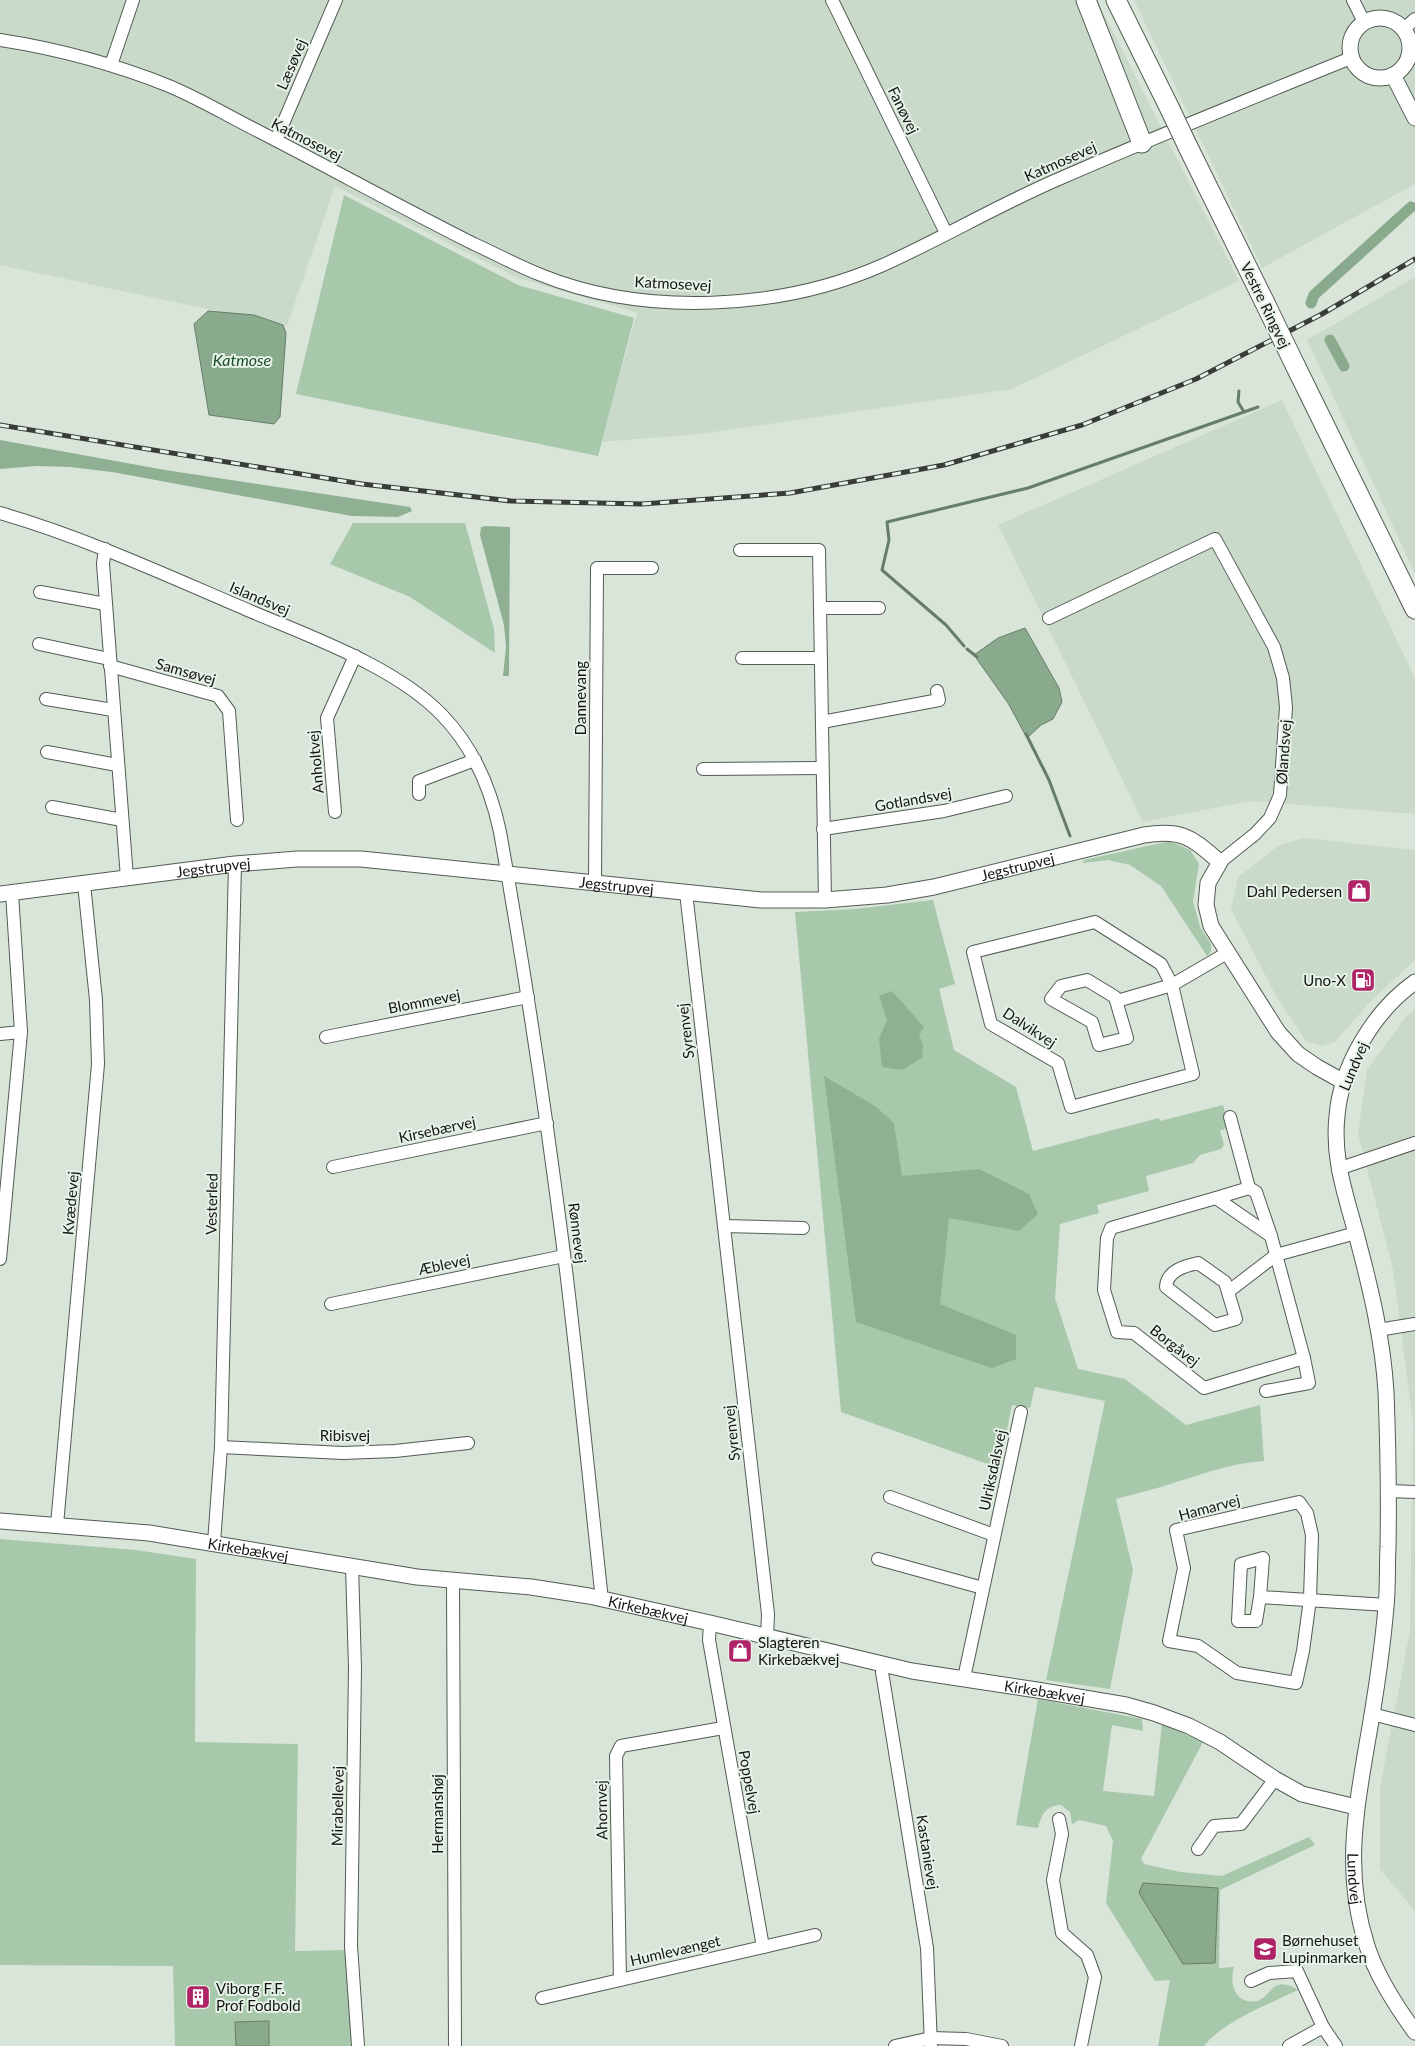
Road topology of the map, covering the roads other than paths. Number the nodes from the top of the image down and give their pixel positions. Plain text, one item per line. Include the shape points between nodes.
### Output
1 (133, 0) edge
2 (336, 0) edge
3 (832, 0) edge
4 (1086, 0) edge
5 (1116, 0) edge
6 (1354, 0) edge
7 (1364, 22) junction
8 (1409, 24) edge
9 (0, 40) edge
10 (1352, 58) junction
11 (111, 65) junction
12 (1392, 75) junction
13 (1415, 118) edge
14 (276, 140) junction
15 (1142, 144) junction
16 (946, 233) junction
17 (0, 513) edge
18 (105, 548) junction
19 (740, 550) dead end
20 (652, 568) dead end
21 (40, 592) dead end
22 (106, 604) junction
23 (820, 608) junction
24 (879, 608) dead end
25 (1415, 609) edge
26 (1049, 618) dead end
27 (39, 644) dead end
28 (355, 656) junction
29 (742, 658) dead end
30 (821, 658) junction
31 (110, 662) junction
32 (937, 691) dead end
33 (46, 699) dead end
34 (113, 710) junction
35 (822, 722) junction
36 (47, 752) dead end
37 (475, 760) junction
38 (117, 765) junction
39 (822, 768) junction
40 (702, 769) dead end
41 (419, 794) dead end
42 (1006, 796) dead end
43 (52, 807) dead end
44 (335, 812) dead end
45 (122, 820) junction
46 (237, 820) dead end
47 (824, 829) junction
48 (1220, 862) junction
49 (235, 864) junction
50 (507, 874) junction
51 (127, 878) junction
52 (84, 884) junction
53 (595, 884) junction
54 (686, 892) junction
55 (6, 893) edge
56 (825, 900) junction
57 (1227, 953) junction
58 (1415, 982) edge
59 (1172, 985) junction
60 (528, 997) junction
61 (1117, 1001) junction
62 (21, 1032) junction
63 (0, 1034) edge
64 (326, 1037) dead end
65 (1344, 1082) junction
66 (1230, 1117) dead end
67 (547, 1123) junction
68 (1415, 1144) edge
69 (333, 1166) dead end
70 (1338, 1169) junction
71 (1249, 1188) junction
72 (1216, 1198) junction
73 (724, 1226) junction
74 (803, 1228) dead end
75 (1356, 1233) junction
76 (1271, 1236) junction
77 (564, 1256) junction
78 (1276, 1256) junction
79 (0, 1259) edge
80 (1229, 1291) junction
81 (331, 1304) dead end
82 (1415, 1324) edge
83 (1378, 1330) junction
84 (1304, 1358) junction
85 (1266, 1391) dead end
86 (1021, 1412) dead end
87 (468, 1443) dead end
88 (221, 1447) junction
89 (1389, 1491) junction
90 (1415, 1492) edge
91 (890, 1497) dead end
92 (0, 1521) edge
93 (57, 1524) junction
94 (994, 1535) junction
95 (214, 1543) junction
96 (878, 1559) dead end
97 (352, 1566) junction
98 (453, 1582) junction
99 (983, 1588) junction
100 (600, 1597) junction
101 (1260, 1597) junction
102 (1310, 1599) junction
103 (1386, 1604) junction
104 (710, 1622) junction
105 (767, 1636) junction
106 (884, 1665) junction
107 (964, 1678) junction
108 (1372, 1714) junction
109 (1415, 1725) edge
110 (723, 1728) junction
111 (1275, 1780) junction
112 (1356, 1807) junction
113 (1060, 1818) dead end
114 (1198, 1848) dead end
115 (815, 1935) dead end
116 (764, 1947) junction
117 (620, 1980) junction
118 (1251, 1981) dead end
119 (542, 1998) dead end
120 (1323, 2027) junction
121 (1415, 2032) edge
122 (931, 2042) edge
123 (358, 2046) edge
124 (455, 2046) edge
125 (895, 2046) edge
126 (1002, 2046) edge
127 (1081, 2046) edge
128 (1289, 2046) edge
129 (1336, 2046) edge

1 - 11 street
2 - 14 street, Læsøvej
3 - 16 street, Fanøvej
4 - 15 main road
5 - 25 main road, Vestre Ringvej, bridge
6 - 7 street
7 - 8 street via 1381,18
7 - 10 street via 1352,38
8 - 12 street via 1409,55 1400,70
9 - 11 street, Katmosevej via 47,48
10 - 12 street via 1356,67 1373,77
10 - 15 street, Katmosevej
11 - 14 street, Katmosevej via 173,87
12 - 13 street
14 - 16 street, Katmosevej via 542,276 590,290 647,301 712,302 787,295 832,284 883,265
15 - 16 street, Katmosevej via 1059,178
17 - 18 street, Islandsvej
18 - 22 street
18 - 28 street, Islandsvej
19 - 23 street via 819,550
20 - 53 street, Dannevang via 597,568
21 - 22 street
22 - 31 street
23 - 24 street
23 - 30 street
26 - 48 street, Ølandsvej via 1214,539 1274,647 1283,678 1286,707 1280,795 1270,818
27 - 31 street, Samsøvej
28 - 37 street, Islandsvej via 415,692 442,714
28 - 44 street, Anholtvej via 327,718
29 - 30 street
30 - 35 street
31 - 34 street
31 - 46 street, Samsøvej via 218,696 229,711
32 - 35 street via 939,700
33 - 34 street
34 - 38 street
35 - 39 street
36 - 38 street
37 - 41 street via 419,781
37 - 50 street, Islandsvej via 495,810
38 - 45 street
39 - 40 street
39 - 47 street
42 - 47 street, Gotlandsvej via 944,811
43 - 45 street
45 - 51 street
47 - 56 street
48 - 56 street, Jegstrupvej via 1185,835 1166,832 934,887
48 - 57 street, Ølandsvej via 1208,883 1206,905 1211,926
49 - 50 street, Jegstrupvej via 297,859 361,859
49 - 51 street, Jegstrupvej
49 - 88 street, Vesterled
50 - 53 street, Jegstrupvej
50 - 60 street, Rønnevej
51 - 52 street, Jegstrupvej
52 - 55 street, Jegstrupvej
52 - 93 street, Kvædevej via 96,1000 98,1064
53 - 54 street, Jegstrupvej
54 - 56 street, Jegstrupvej via 761,900
54 - 73 street, Syrenvej
55 - 62 street
57 - 59 street
57 - 65 street, Ølandsvej via 1278,1032 1298,1054
58 - 65 street, Lundvej via 1388,1006 1370,1029
59 - 59 street, Dalvikvej via 1193,1074 1071,1106 1058,1063 991,1024 973,952 1095,922 1161,964
59 - 61 street
60 - 64 street, Blommevej
60 - 67 street, Rønnevej
61 - 61 street via 1087,980 1061,986 1051,999 1092,1022 1099,1045 1127,1038
62 - 63 street
62 - 79 street
65 - 70 street, Lundvej via 1335,1140
66 - 71 street
67 - 69 street, Kirsebærvej
67 - 77 street, Rønnevej
68 - 70 street
70 - 75 street, Lundvej
71 - 72 street, Borgåvej
71 - 76 street via 1256,1192
72 - 76 street
72 - 84 street, Borgåvej via 1111,1228 1107,1238 1104,1290 1117,1332 1134,1333 1204,1388
73 - 74 street
73 - 105 street, Syrenvej via 768,1614
75 - 78 street
75 - 83 street, Lundvej
76 - 78 street
77 - 81 street, Æblevej
77 - 100 street, Rønnevej
78 - 80 street
78 - 84 street
80 - 80 street via 1225,1282 1198,1263 1179,1267 1166,1282 1166,1287 1215,1325 1236,1319
82 - 83 street
83 - 89 street, Lundvej via 1385,1388
84 - 85 street via 1308,1383
86 - 94 street, Ulriksdalsvej
87 - 88 street, Ribisvej via 395,1451 344,1452
88 - 95 street, Vesterled
89 - 90 street
89 - 103 street, Lundvej
91 - 94 street, Ulriksdalsvej
92 - 93 street, Kirkebækvej
93 - 95 street, Kirkebækvej
94 - 99 street, Ulriksdalsvej
95 - 97 street, Kirkebækvej
96 - 99 street
97 - 98 street, Kirkebækvej
97 - 123 street, Mirabellevej via 355,1668 351,1946
98 - 100 street, Kirkebækvej via 532,1587
98 - 124 street, Hermanshøj
99 - 107 street, Ulriksdalsvej
100 - 104 street, Kirkebækvej
101 - 101 street via 1262,1578 1263,1558 1241,1564 1238,1622 1256,1621
101 - 102 street
102 - 102 street, Hamarvej via 1312,1535 1307,1513 1299,1502 1176,1530 1184,1568 1169,1641 1198,1646 1237,1673 1296,1683
102 - 103 street
103 - 108 street, Lundvej
104 - 105 street, Kirkebækvej
104 - 110 street, Poppelvej via 709,1640
105 - 106 street, Kirkebækvej
106 - 107 street, Kirkebækvej
106 - 122 street, Kastanievej via 882,1672 927,1948
107 - 111 street, Kirkebækvej via 1126,1705 1154,1713 1220,1742
108 - 109 street
108 - 112 street, Lundvej
110 - 116 street, Poppelvej
110 - 117 street, Ahornvej via 621,1746 616,1756
111 - 112 street, Kirkebækvej via 1302,1794
111 - 114 street via 1240,1824 1214,1826
112 - 121 street, Lundvej via 1352,1851 1360,1918 1382,1980
113 - 127 street via 1062,1834 1053,1880 1062,1933 1088,1956 1095,1977
115 - 116 street, Humlevænget
116 - 117 street, Humlevænget
117 - 119 street, Humlevænget
118 - 120 street via 1269,1973 1297,1971
120 - 128 street
120 - 129 street
122 - 125 street
122 - 126 street via 966,2039

